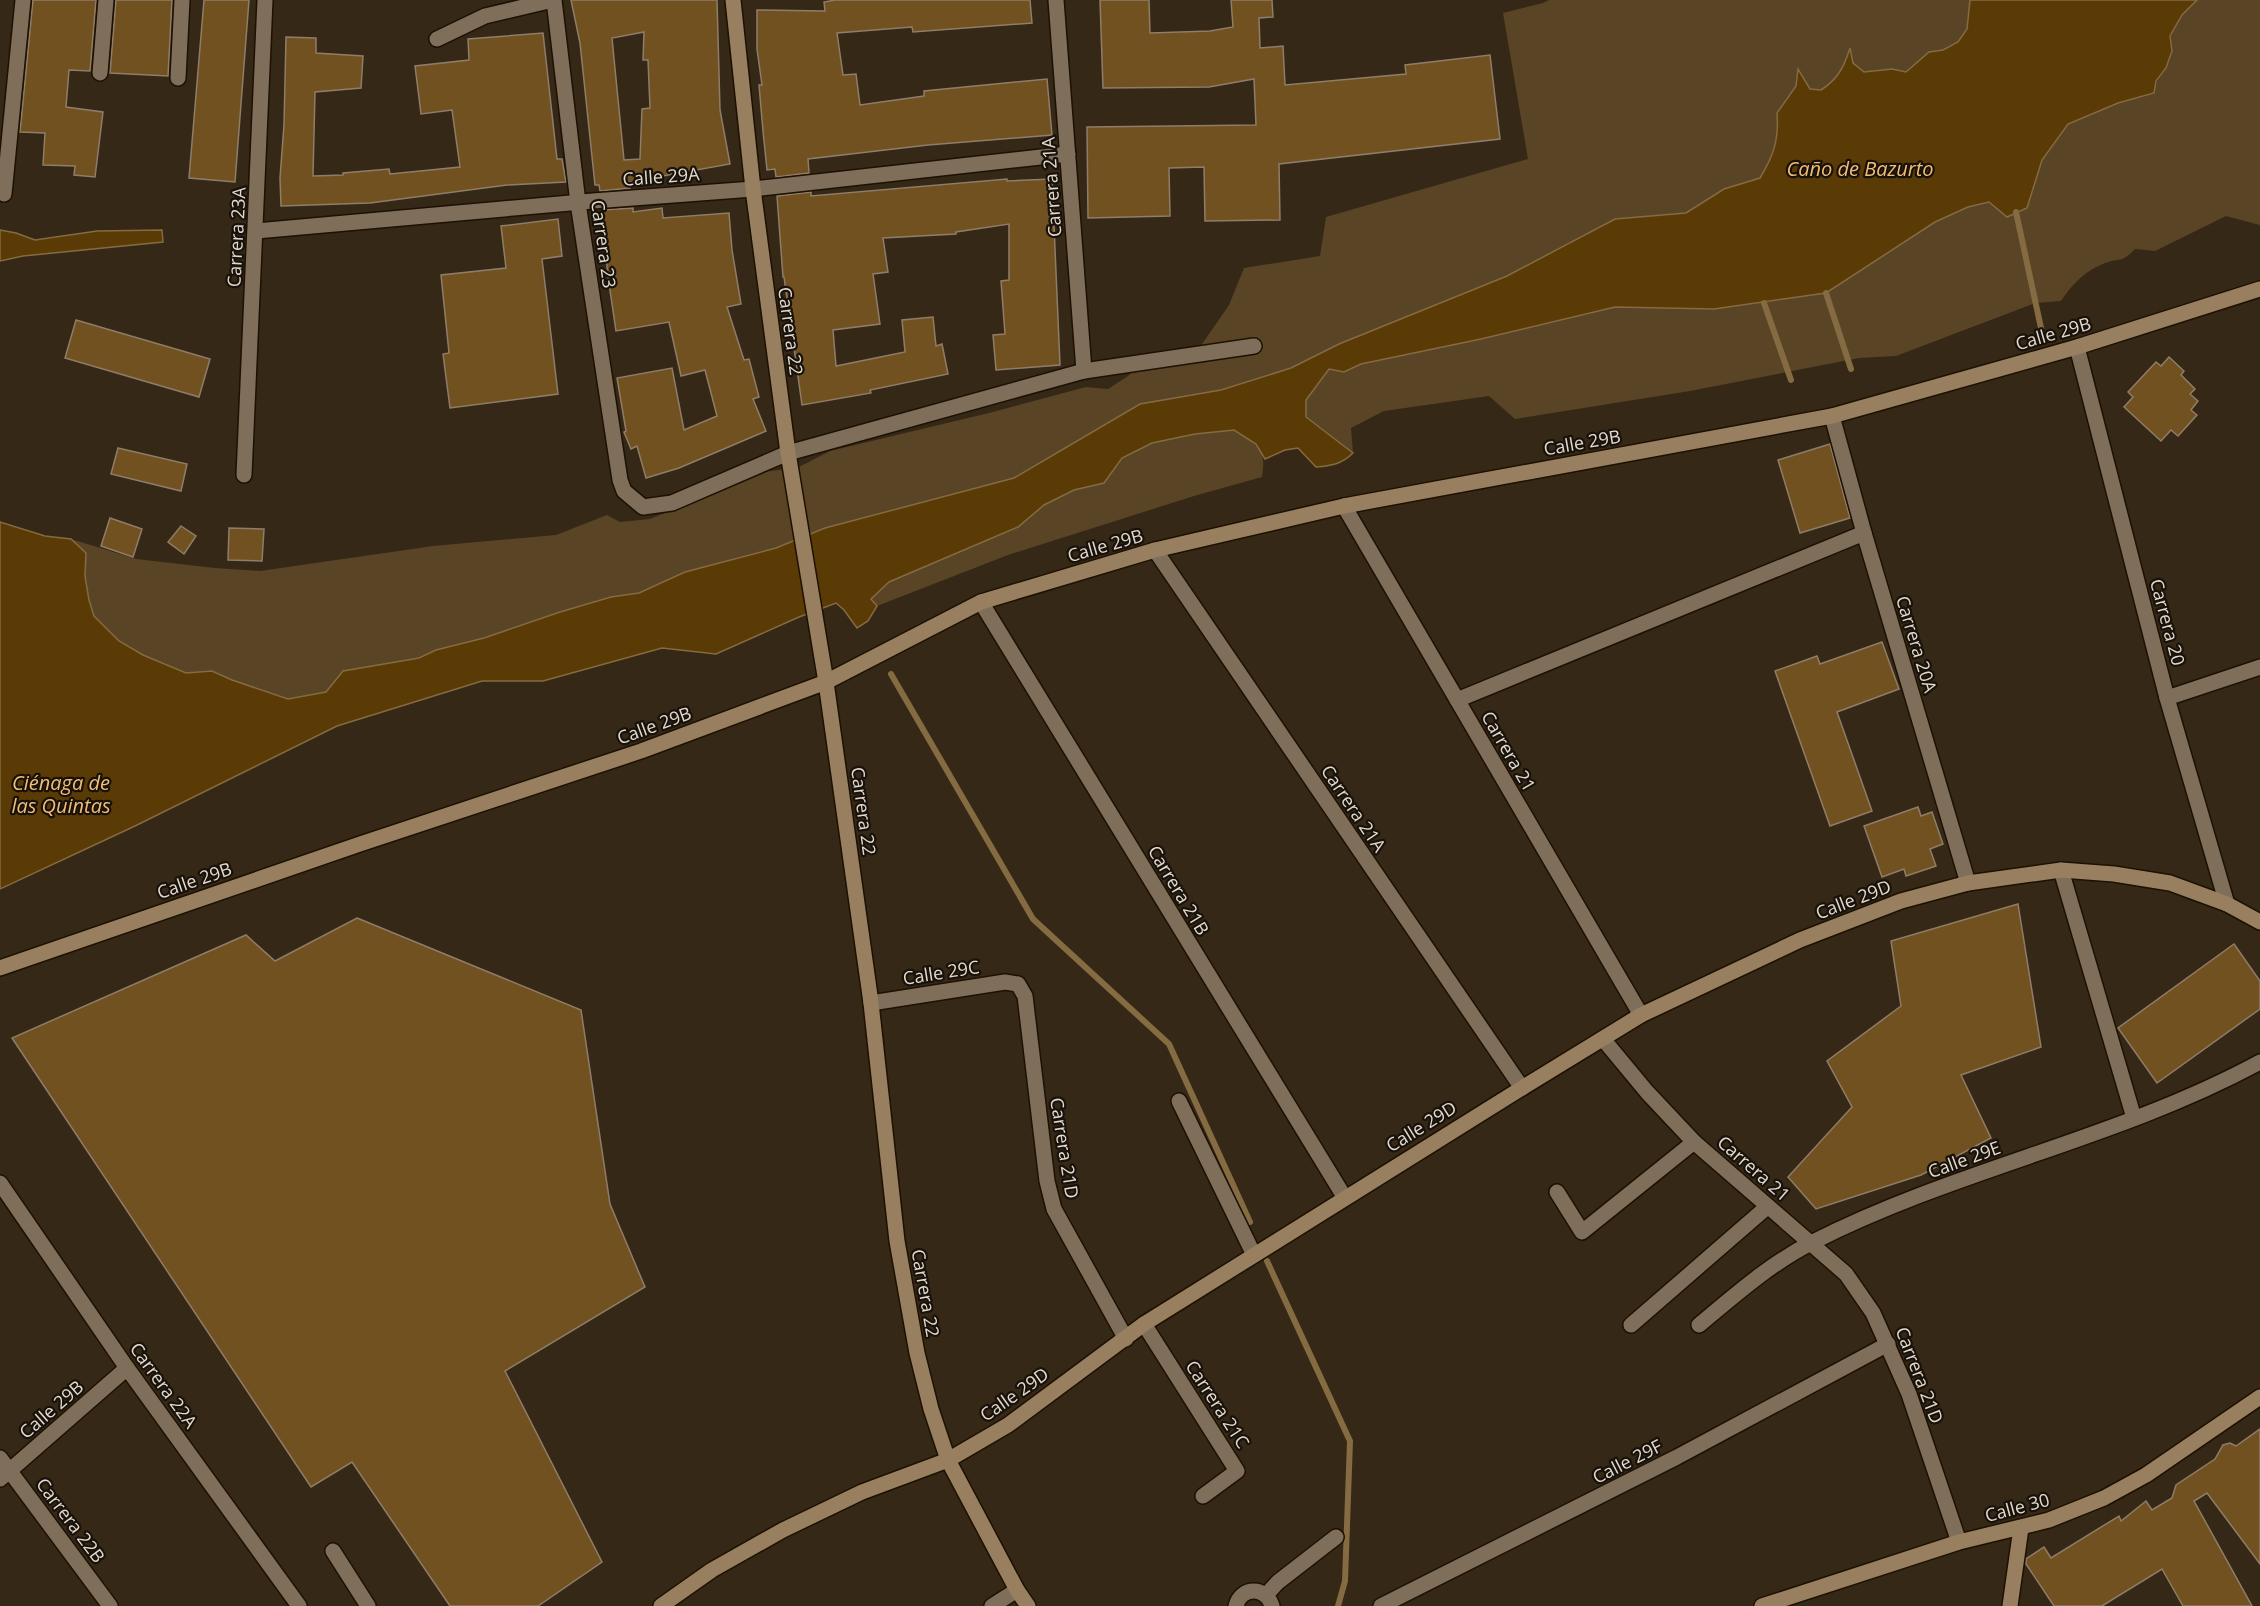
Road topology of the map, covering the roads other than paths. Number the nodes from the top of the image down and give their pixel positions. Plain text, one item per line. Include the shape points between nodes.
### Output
1 (22, 0) edge
2 (106, 0) edge
3 (182, 0) edge
4 (266, 0) edge
5 (554, 0) edge
6 (733, 0) edge
7 (1056, 0) edge
8 (437, 39) dead end
9 (100, 73) dead end
10 (178, 78) dead end
11 (1068, 154) junction
12 (753, 189) junction
13 (4, 194) dead end
14 (578, 203) junction
15 (256, 231) junction
16 (2260, 288) edge
17 (1254, 346) dead end
18 (2077, 347) junction
19 (1084, 371) junction
20 (1832, 416) junction
21 (788, 453) junction
22 (244, 475) dead end
23 (1344, 506) junction
24 (1864, 533) junction
25 (1155, 550) junction
26 (981, 602) junction
27 (2260, 667) edge
28 (826, 682) junction
29 (2168, 698) junction
30 (1457, 700) junction
31 (2061, 870) junction
32 (1968, 883) junction
33 (2227, 904) junction
34 (2260, 922) edge
35 (0, 968) edge
36 (1018, 984) joint
37 (871, 1003) junction
38 (1641, 1015) junction
39 (1602, 1039) junction
40 (2260, 1062) edge
41 (1522, 1088) junction
42 (1179, 1101) dead end
43 (2134, 1118) junction
44 (1694, 1142) junction
45 (0, 1183) edge
46 (1557, 1192) dead end
47 (1345, 1198) junction
48 (1767, 1207) junction
49 (1811, 1242) junction
50 (1254, 1255) junction
51 (1143, 1324) junction
52 (1632, 1325) dead end
53 (1699, 1325) dead end
54 (1126, 1339) junction
55 (1888, 1344) junction
56 (127, 1368) junction
57 (2260, 1397) edge
58 (0, 1458) edge
59 (948, 1460) junction
60 (5, 1475) edge
61 (1203, 1496) dead end
62 (2020, 1528) junction
63 (1336, 1537) dead end
64 (1959, 1542) junction
65 (333, 1551) dead end
66 (1017, 1590) junction
67 (1269, 1600) edge
68 (110, 1606) edge
69 (299, 1606) edge
70 (368, 1606) edge
71 (661, 1606) edge
72 (992, 1606) edge
73 (1028, 1606) edge
74 (1236, 1606) edge
75 (1381, 1606) edge
76 (1762, 1606) edge
77 (2010, 1606) edge

1 - 13 street
2 - 9 street
3 - 10 street
4 - 15 street, Carrera 23A
5 - 8 street via 484,16
5 - 14 street, Carrera 23
6 - 12 street, Carrera 22
7 - 11 street, Carrera 21A
11 - 12 street, Calle 29A
11 - 19 street, Carrera 21A
12 - 14 street, Calle 29A
12 - 21 street, Carrera 22
14 - 15 street, Calle 29A
14 - 21 street, Carrera 23 via 624,491 643,507 672,503
15 - 22 street, Carrera 23A
16 - 18 street, Calle 29B
17 - 19 street
18 - 20 street, Calle 29B
18 - 29 street, Carrera 20
19 - 21 street
20 - 23 street, Calle 29B
20 - 24 street, Carrera 20A
21 - 28 street, Carrera 22
23 - 25 street, Calle 29B
23 - 30 street, Carrera 21
24 - 30 street
24 - 32 street, Carrera 20A
25 - 26 street, Calle 29B
25 - 41 street, Carrera 21A
26 - 28 street, Calle 29B
26 - 47 street, Carrera 21B
27 - 29 street
28 - 35 street, Calle 29B via 641,751
28 - 37 street, Carrera 22
29 - 33 street, Carrera 20
30 - 38 street, Carrera 21
31 - 32 street, Calle 29D
31 - 33 street, Calle 29D via 2170,883
31 - 43 street
32 - 38 street, Calle 29D via 1901,901 1800,940
33 - 34 street, Calle 29D
36 - 37 street, Calle 29C via 1005,982
36 - 54 street, Carrera 21D via 1025,996 1047,1181 1054,1209
37 - 59 street, Carrera 22 via 897,1241 917,1353
38 - 39 street, Calle 29D
39 - 41 street, Calle 29D
39 - 44 street, Carrera 21
40 - 43 street, Calle 29E via 2194,1095
41 - 47 street, Calle 29D
42 - 50 street
43 - 49 street, Calle 29E via 1888,1208
44 - 46 street via 1582,1232
44 - 48 street, Carrera 21
45 - 56 street, Carrera 22A
47 - 50 street, Calle 29D
48 - 49 street, Carrera 21
48 - 52 street
49 - 53 street, Calle 29E via 1752,1280
49 - 55 street, Carrera 21D via 1846,1274 1873,1312
50 - 51 street, Calle 29D
51 - 54 street, Calle 29D
51 - 61 street, Carrera 21C via 1237,1471
54 - 59 street, Calle 29D via 1008,1425
55 - 64 street, Carrera 21D
55 - 75 street, Calle 29F via 1677,1457
56 - 60 street, Calle 29B
56 - 69 street, Carrera 22A
57 - 62 street, Calle 30 via 2146,1475 2104,1498
58 - 60 street, Carrera 22B
59 - 66 street, Carrera 22
59 - 71 street, Calle 29D via 862,1492 791,1526 712,1570
60 - 68 street, Carrera 22B
62 - 64 street, Calle 30
62 - 77 street
63 - 67 street via 1278,1582
64 - 76 street, Calle 30
65 - 70 street
66 - 72 street
66 - 73 street, Carrera 22
67 - 74 street via 1258,1590 1249,1590 1241,1595

